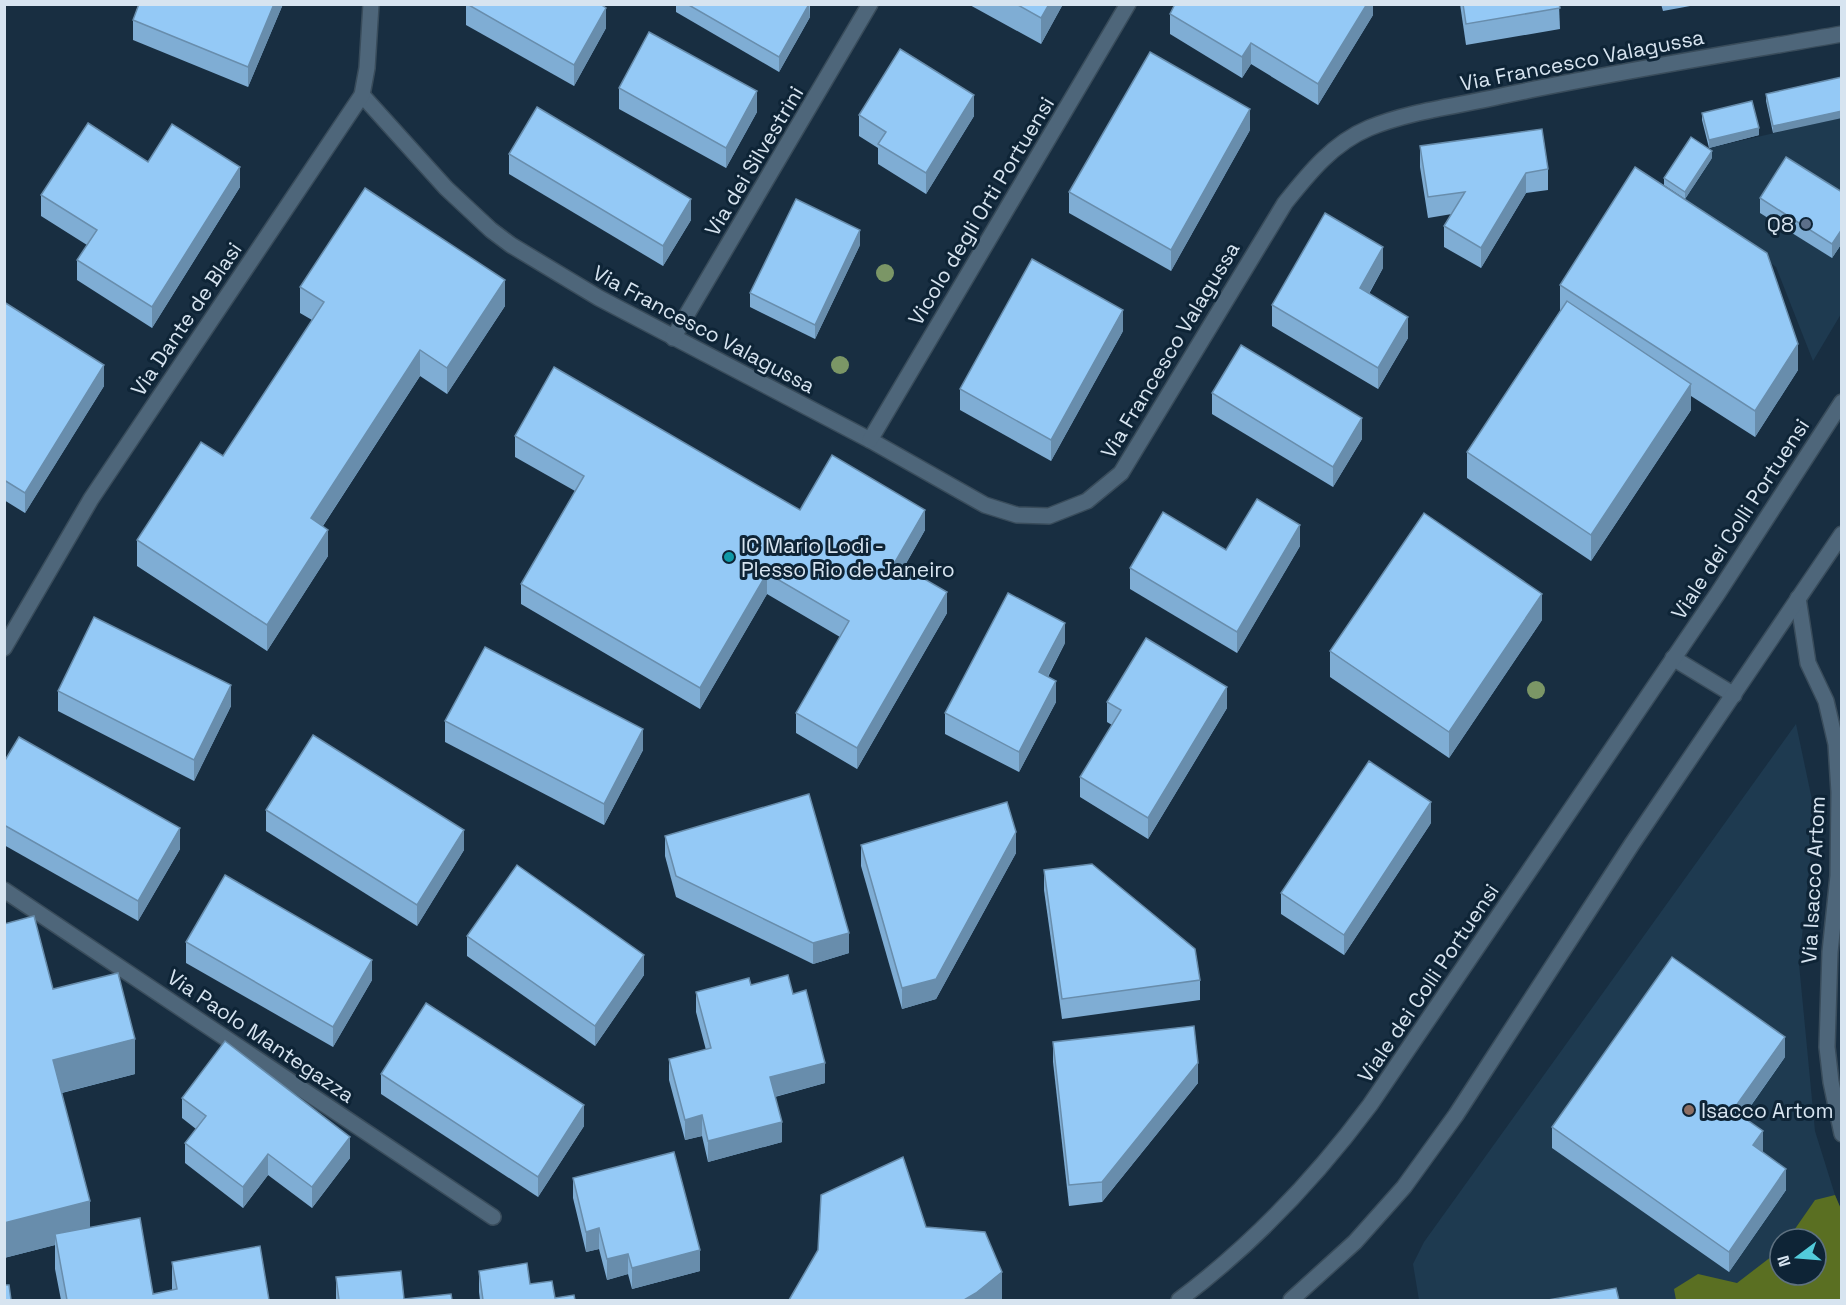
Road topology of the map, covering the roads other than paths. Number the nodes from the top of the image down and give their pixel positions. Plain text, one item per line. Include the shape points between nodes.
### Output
1 (371, 4) edge
2 (870, 4) edge
3 (1128, 4) edge
4 (1842, 34) edge
5 (362, 95) junction
6 (673, 338) junction
7 (1842, 402) edge
8 (870, 440) junction
9 (1842, 534) edge
10 (1798, 598) junction
11 (4, 648) edge
12 (1673, 658) junction
13 (1734, 695) junction
14 (4, 890) edge
15 (1842, 1134) edge
16 (493, 1217) dead end
17 (1179, 1300) edge
18 (1291, 1300) edge

1 - 5 street, Via Dante de Blasi
2 - 6 street, Via dei Silvestrini
3 - 8 street, Vicolo degli Orti Portuensi
4 - 8 street, Via Francesco Valagussa via 1562,83 1403,117 1368,128 1335,147 1285,202 1120,473 1087,501 1049,516 1017,515 985,505
5 - 6 street, Via Francesco Valagussa via 446,188 497,235 590,293
5 - 11 street, Via Dante de Blasi via 91,499
6 - 8 street, Via Francesco Valagussa
7 - 12 street, Viale dei Colli Portuensi
9 - 10 street
10 - 13 street
10 - 15 street, Via Isacco Artom via 1808,663 1826,701 1836,744 1838,876 1830,952 1827,1047
12 - 13 street
12 - 17 street, Viale dei Colli Portuensi via 1434,1013 1342,1142 1277,1215
13 - 18 street via 1456,1115 1404,1187 1349,1248
14 - 16 street, Via Paolo Mantegazza

